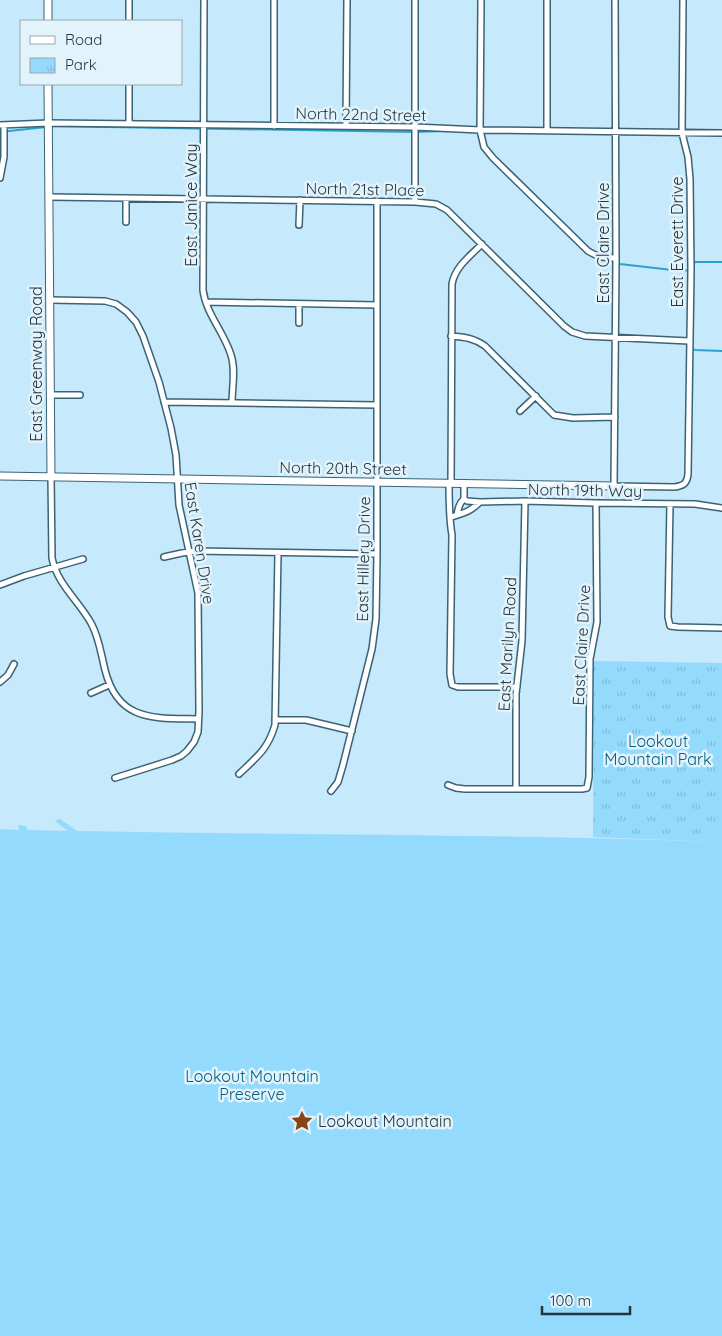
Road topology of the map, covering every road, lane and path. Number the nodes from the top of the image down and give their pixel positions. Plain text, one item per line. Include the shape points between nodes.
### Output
1 (48, 0) edge
2 (129, 0) edge
3 (204, 0) edge
4 (274, 0) edge
5 (347, 0) edge
6 (415, 0) edge
7 (481, 0) edge
8 (548, 0) edge
9 (615, 0) edge
10 (682, 0) edge
11 (48, 20) edge
12 (129, 20) edge
13 (48, 85) edge
14 (129, 85) edge
15 (48, 123) junction
16 (129, 124) junction
17 (2, 125) edge
18 (204, 125) junction
19 (274, 126) junction
20 (346, 126) junction
21 (415, 127) junction
22 (480, 130) junction
23 (547, 130) junction
24 (615, 131) junction
25 (682, 133) junction
26 (722, 133) edge
27 (0, 178) edge
28 (49, 197) junction
29 (126, 198) junction
30 (203, 199) junction
31 (300, 200) junction
32 (377, 201) junction
33 (415, 202) junction
34 (126, 222) dead end
35 (299, 225) dead end
36 (482, 244) junction
37 (616, 258) junction
38 (50, 300) junction
39 (206, 302) junction
40 (300, 304) junction
41 (377, 305) junction
42 (299, 323) dead end
43 (451, 336) junction
44 (615, 338) junction
45 (690, 341) junction
46 (50, 395) junction
47 (80, 395) dead end
48 (536, 396) junction
49 (164, 402) junction
50 (232, 403) junction
51 (377, 405) junction
52 (520, 411) dead end
53 (615, 418) junction
54 (0, 476) edge
55 (51, 476) junction
56 (177, 479) junction
57 (377, 482) junction
58 (450, 483) junction
59 (464, 483) junction
60 (685, 484) joint
61 (614, 486) junction
62 (464, 499) junction
63 (525, 501) junction
64 (480, 502) junction
65 (449, 503) junction
66 (596, 503) junction
67 (670, 504) junction
68 (460, 505) junction
69 (722, 508) edge
70 (457, 515) junction
71 (451, 517) junction
72 (189, 552) junction
73 (278, 553) junction
74 (377, 554) junction
75 (164, 557) dead end
76 (82, 559) dead end
77 (54, 568) junction
78 (0, 585) edge
79 (722, 628) edge
80 (14, 664) dead end
81 (0, 682) edge
82 (109, 686) junction
83 (517, 687) junction
84 (91, 693) dead end
85 (198, 719) junction
86 (276, 720) junction
87 (352, 732) junction
88 (239, 774) dead end
89 (115, 778) dead end
90 (448, 785) dead end
91 (516, 789) junction
92 (331, 791) dead end

1 - 11 street
2 - 12 street
3 - 18 street, East Janice Way
4 - 19 street
5 - 20 street
6 - 21 street
7 - 22 street
8 - 23 street
9 - 24 street, East Claire Drive
10 - 25 street, East Everett Drive
13 - 15 street, East Greenway Road
14 - 16 street
15 - 16 street, North 22nd Street
15 - 17 street, North 22nd Street
15 - 28 street, East Greenway Road
16 - 18 street, North 22nd Street
17 - 27 street via 4,156
18 - 19 street, North 22nd Street
18 - 30 street, East Janice Way
19 - 20 street, North 22nd Street
20 - 21 street, North 22nd Street
21 - 22 street, North 22nd Street
21 - 33 street
22 - 23 street, North 22nd Street
22 - 37 street via 484,147 490,155 541,201 588,252
23 - 24 street, North 22nd Street
24 - 25 street, North 22nd Street
24 - 37 street, East Claire Drive
25 - 26 street, North 22nd Street
25 - 45 street, East Everett Drive via 690,179
28 - 29 street, North 21st Place
28 - 38 street, East Greenway Road
29 - 30 street, North 21st Place
29 - 34 street
30 - 31 street, North 21st Place
30 - 39 street, East Janice Way via 203,290
31 - 32 street, North 21st Place
31 - 35 street
32 - 33 street, North 21st Place
32 - 41 street, East Hillery Drive
33 - 36 street, North 21st Place via 442,206
36 - 43 street via 453,276
36 - 44 street, North 21st Place via 568,330 585,336
37 - 44 street, East Claire Drive
38 - 46 street, East Greenway Road
38 - 49 street, East Karen Drive via 105,301 127,312 143,336
39 - 40 street
39 - 50 street, East Janice Way via 232,357
40 - 41 street
40 - 42 street
41 - 51 street, East Hillery Drive
43 - 48 street via 468,337 479,342
43 - 58 street
44 - 45 street, North 21st Place
44 - 53 street, East Claire Drive
45 - 60 street, East Everett Drive via 688,480
46 - 47 street
46 - 55 street, East Greenway Road
48 - 52 street
48 - 53 street via 554,415
49 - 50 street
49 - 56 street, East Karen Drive via 173,437
50 - 51 street
51 - 57 street, East Hillery Drive
53 - 61 street, East Claire Drive
54 - 55 street, North 20th Street
55 - 56 street, North 20th Street
55 - 77 street, East Greenway Road
56 - 57 street, North 20th Street
56 - 72 street, East Karen Drive
57 - 58 street, North 20th Street
57 - 74 street, East Hillery Drive
58 - 59 street, North 20th Street
58 - 65 street
59 - 61 street, North 20th Street
59 - 62 street
60 - 61 street, North 20th Street via 674,487
62 - 64 street
62 - 68 street
63 - 64 street, North 19th Way
63 - 66 street, North 19th Way
63 - 83 street, East Marilyn Road via 522,641
64 - 70 street, North 19th Way via 472,510
65 - 68 street
65 - 71 street
66 - 67 street, North 19th Way
66 - 91 street, East Claire Drive via 597,622 590,659 590,777 587,788
67 - 69 street, North 19th Way
67 - 79 street via 670,626
68 - 70 street
70 - 71 street, North 19th Way
71 - 83 street via 452,685
72 - 73 street
72 - 75 street
72 - 85 street, East Karen Drive via 198,594
73 - 74 street
73 - 86 street
74 - 87 street, East Hillery Drive via 374,643
76 - 77 street
77 - 78 street
77 - 82 street, East Greenway Road via 90,621
80 - 81 street
82 - 84 street
82 - 85 street via 124,705 140,715
83 - 91 street, East Marilyn Road
85 - 89 street, East Karen Drive via 194,742 181,756
86 - 87 street via 306,720
86 - 88 street via 264,751
87 - 92 street, East Hillery Drive via 338,782
90 - 91 street via 465,789

